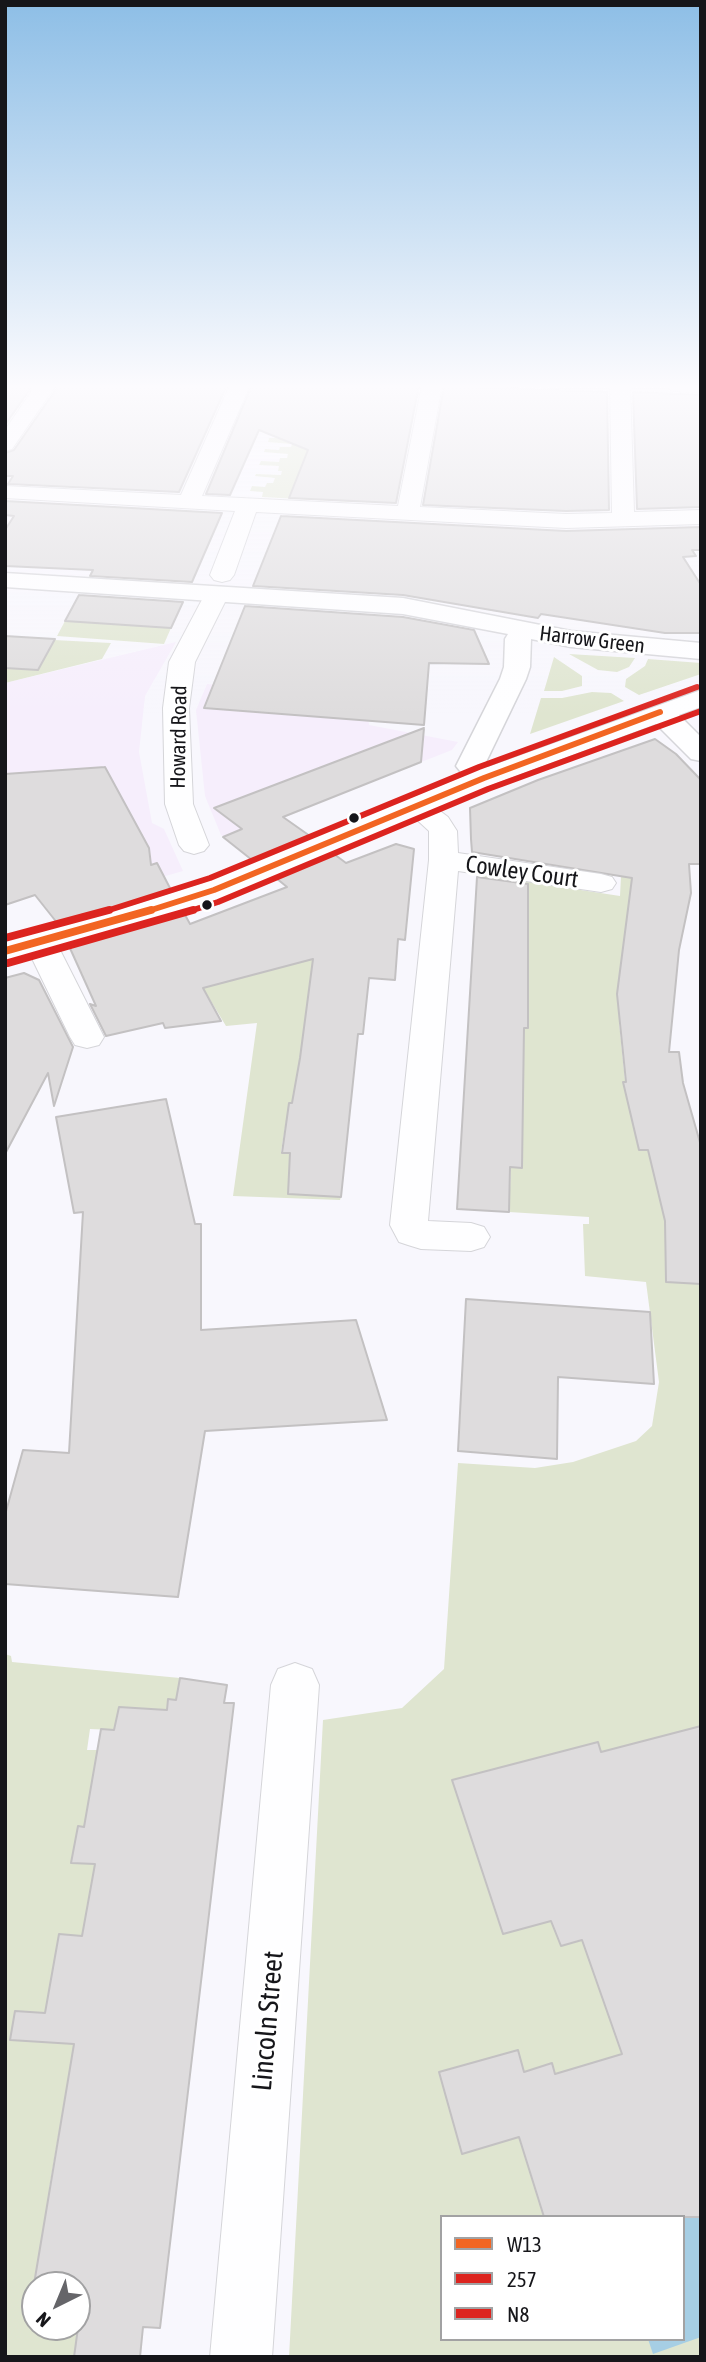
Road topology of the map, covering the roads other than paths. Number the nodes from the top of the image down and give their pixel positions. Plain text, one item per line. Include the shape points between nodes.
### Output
1 (71, 495) edge
2 (192, 495) edge
3 (411, 495) edge
4 (623, 495) edge
5 (189, 501) junction
6 (248, 505) junction
7 (408, 513) junction
8 (701, 517) edge
9 (624, 520) junction
10 (5, 580) edge
11 (220, 584) junction
12 (524, 631) junction
13 (701, 651) edge
14 (701, 698) edge
15 (660, 712) junction
16 (701, 753) edge
17 (484, 778) junction
18 (417, 807) junction
19 (194, 845) dead end
20 (444, 860) junction
21 (601, 883) dead end
22 (40, 942) junction
23 (5, 951) edge
24 (87, 1037) dead end
25 (471, 1237) dead end
26 (295, 1685) dead end
27 (241, 2357) edge

1 - 5 street
2 - 5 street
3 - 7 street
4 - 9 street
5 - 6 street
6 - 7 street
6 - 11 street, Howard Road
7 - 9 street
8 - 9 street
10 - 11 street
11 - 12 street via 403,606
11 - 19 street, Howard Road via 182,662 176,708 179,804
12 - 13 street, Harrow Green
12 - 17 street, Harrow Green via 518,639 513,679 470,766
14 - 15 street
15 - 16 street
15 - 17 street
17 - 18 street
18 - 20 street via 443,831
18 - 22 street via 203,894
20 - 21 street, Cowley Court
20 - 25 street via 409,1225 421,1235
22 - 23 street
22 - 24 street
26 - 27 street, Lincoln Street

